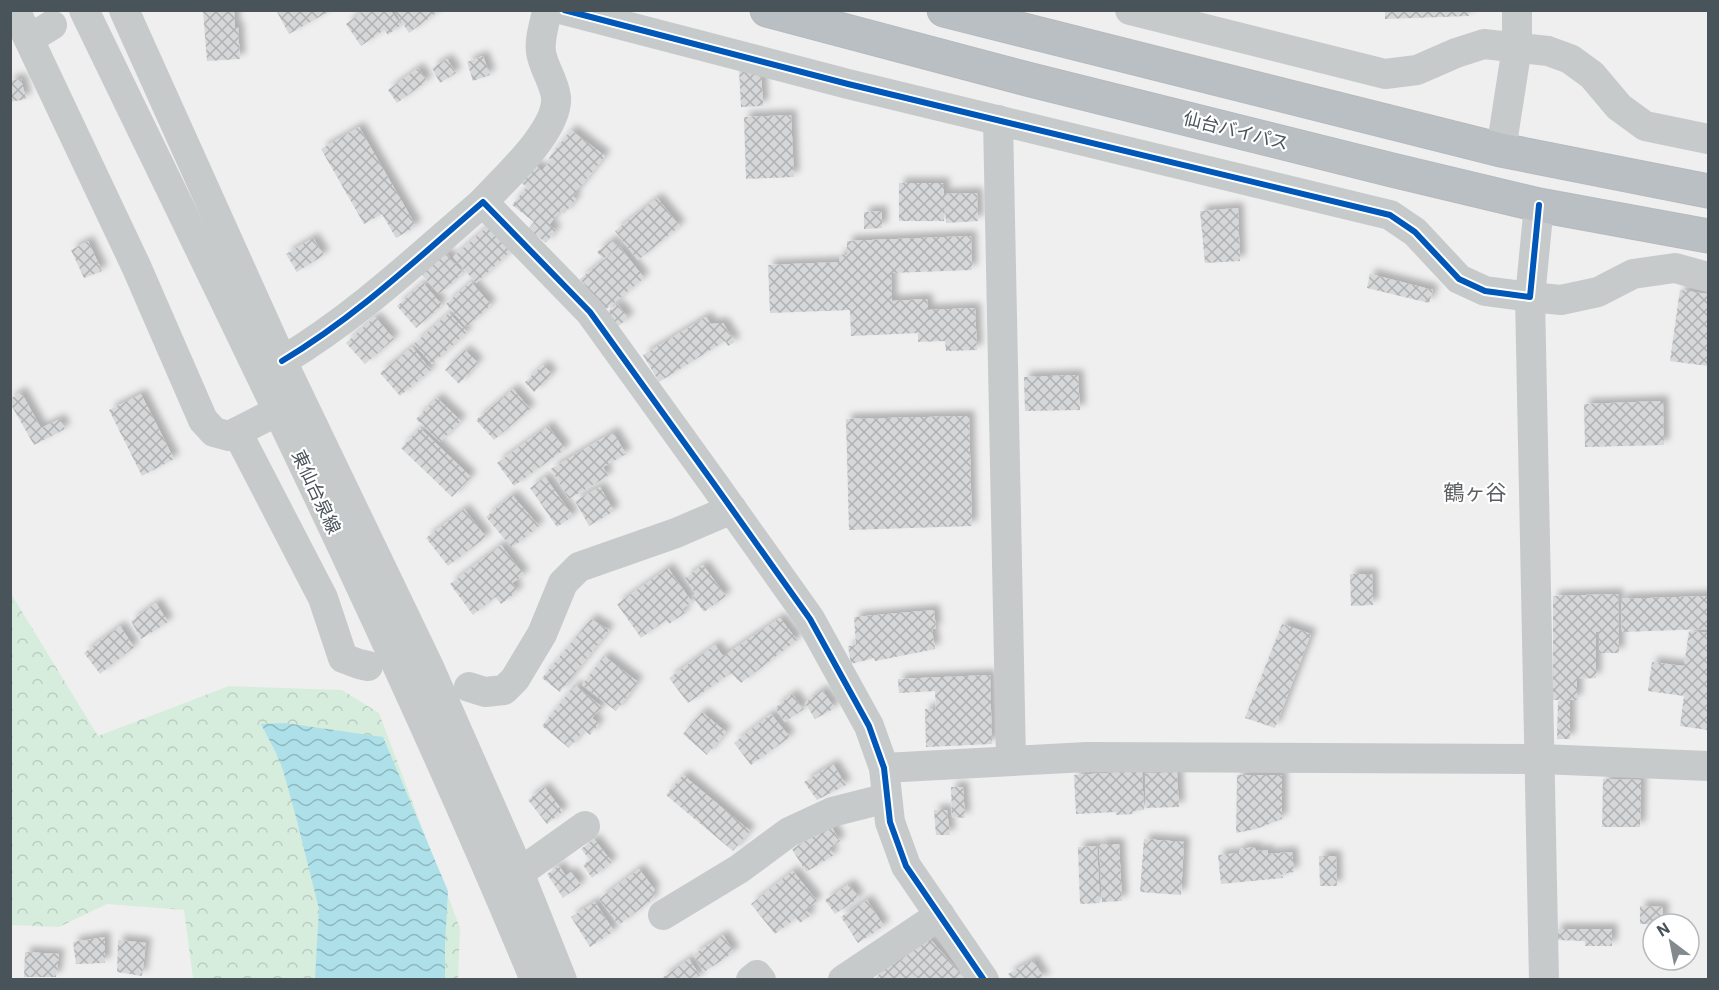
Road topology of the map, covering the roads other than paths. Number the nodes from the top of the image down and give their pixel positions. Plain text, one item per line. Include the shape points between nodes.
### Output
1 (15, 10) edge
2 (84, 10) edge
3 (124, 10) edge
4 (548, 10) edge
5 (564, 10) edge
6 (767, 10) edge
7 (944, 10) edge
8 (1130, 10) edge
9 (1517, 10) edge
10 (1517, 47) junction
11 (998, 120) junction
12 (1708, 140) edge
13 (1501, 150) junction
14 (1708, 191) edge
15 (483, 202) junction
16 (1539, 205) junction
17 (1708, 236) edge
18 (1708, 277) edge
19 (1530, 297) junction
20 (282, 361) junction
21 (278, 411) junction
22 (237, 432) junction
23 (732, 509) junction
24 (368, 666) dead end
25 (470, 687) dead end
26 (1541, 759) junction
27 (1011, 760) junction
28 (1708, 766) edge
29 (884, 768) junction
30 (887, 798) junction
31 (585, 826) dead end
32 (519, 873) junction
33 (663, 915) dead end
34 (940, 915) junction
35 (535, 980) edge
36 (562, 980) edge
37 (751, 980) edge
38 (761, 980) edge
39 (843, 980) edge
40 (984, 980) edge
41 (1544, 980) edge

1 - 22 street via 40,32 203,420 214,432 229,436
2 - 21 street, 東仙台泉線
3 - 20 street
4 - 15 street via 541,52 556,98 551,121 532,150
5 - 11 street
6 - 16 highway, 仙台バイパス via 1064,89
7 - 13 highway
8 - 10 street via 1385,74 1418,70 1484,44
9 - 10 street
10 - 12 street via 1570,58 1592,75 1619,107 1645,126
10 - 13 street
11 - 19 street via 1390,215 1415,232 1459,279 1485,291
11 - 27 street
13 - 14 highway
15 - 20 street via 358,309
15 - 23 street via 590,312
16 - 17 highway, 仙台バイパス
16 - 19 street
18 - 19 street via 1675,268 1633,274 1598,292 1561,300
19 - 26 street
20 - 32 street via 429,667
21 - 22 street
21 - 35 street, 東仙台泉線 via 404,677
22 - 24 street via 323,598 343,658
23 - 25 street via 579,567 563,583 542,634 515,679 504,690 485,692
23 - 29 street via 810,619 868,726
26 - 27 street
26 - 28 street
26 - 41 street
27 - 29 street
29 - 30 street
30 - 33 street via 832,812 789,832 739,869
30 - 34 street via 890,822 906,866
31 - 32 street
32 - 36 street
34 - 39 street
34 - 40 street
37 - 38 street via 757,975

